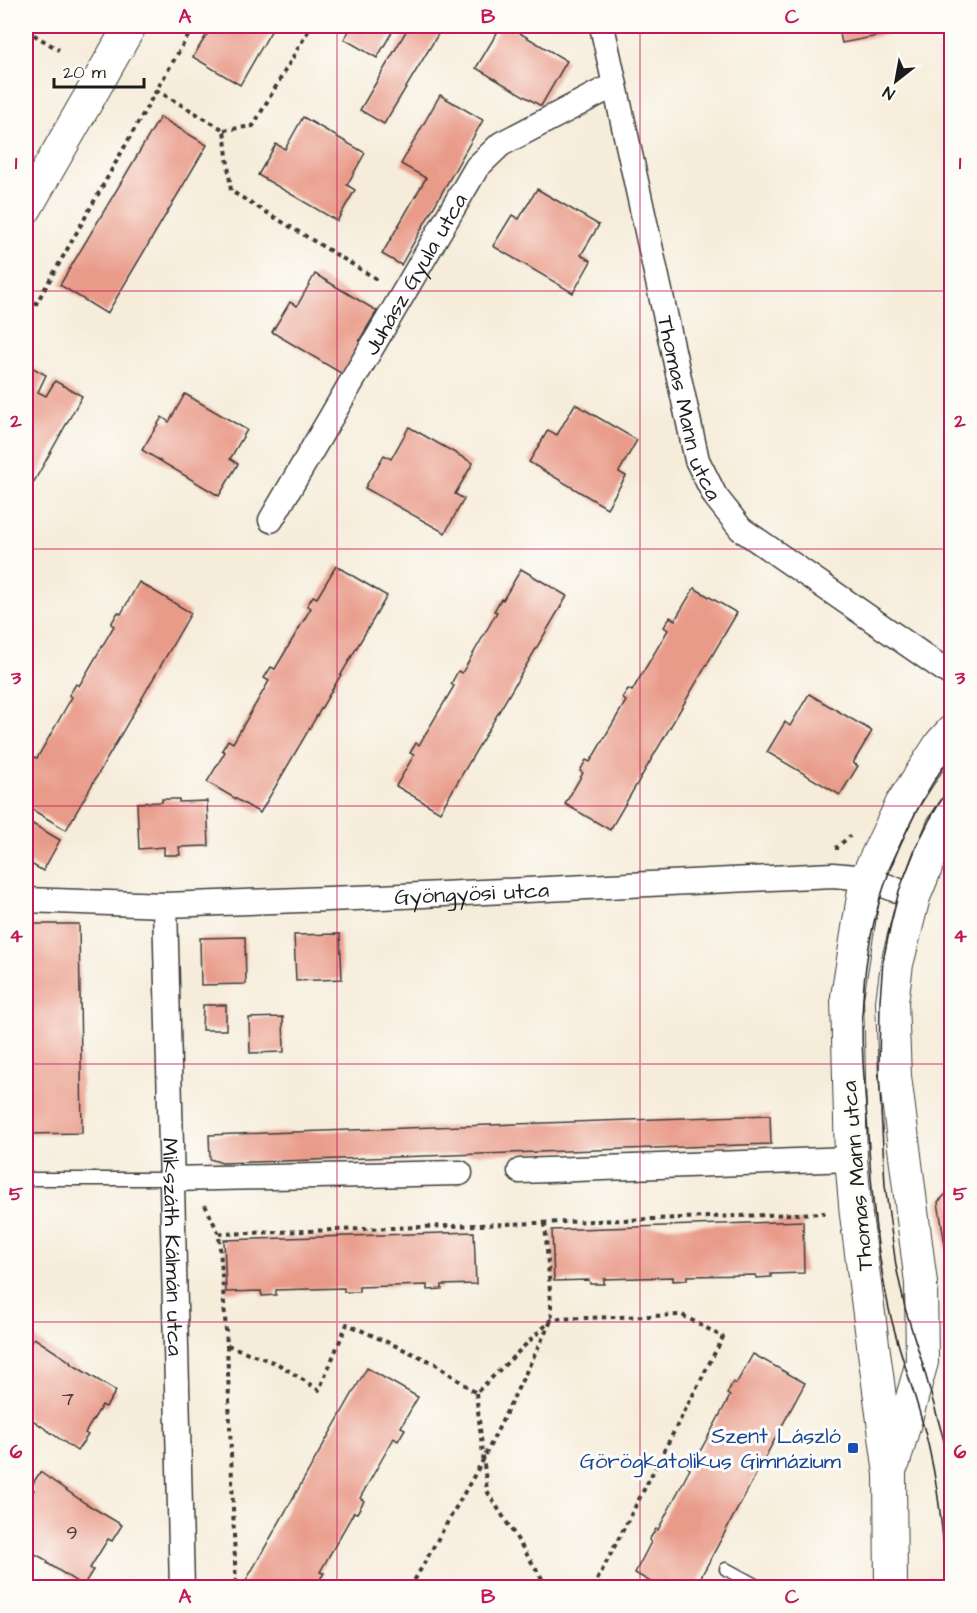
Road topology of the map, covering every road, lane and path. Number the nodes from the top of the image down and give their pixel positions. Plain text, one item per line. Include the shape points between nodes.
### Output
1 (130, 26) edge
2 (194, 26) edge
3 (311, 26) edge
4 (602, 26) edge
5 (26, 30) edge
6 (59, 50) dead end
7 (614, 85) junction
8 (156, 90) junction
9 (224, 130) junction
10 (26, 208) edge
11 (403, 294) junction
12 (26, 321) edge
13 (271, 520) dead end
14 (951, 675) edge
15 (951, 730) edge
16 (951, 813) edge
17 (866, 878) junction
18 (914, 897) junction
19 (26, 900) edge
20 (165, 905) junction
21 (851, 1159) junction
22 (520, 1171) dead end
23 (460, 1173) dead end
24 (26, 1179) edge
25 (181, 1179) junction
26 (835, 1213) dead end
27 (545, 1222) junction
28 (219, 1234) junction
29 (552, 1319) junction
30 (227, 1345) junction
31 (476, 1393) junction
32 (483, 1461) junction
33 (890, 1474) junction
34 (726, 1569) dead end
35 (182, 1587) edge
36 (237, 1587) edge
37 (410, 1587) edge
38 (548, 1587) edge
39 (593, 1587) edge
40 (761, 1587) edge
41 (891, 1587) edge

1 - 10 street
2 - 8 path
3 - 9 path via 253,126
4 - 7 street, Thomas Mann utca
5 - 6 path
7 - 11 street, Juhász Gyula utca via 501,144 477,167
7 - 14 street, Thomas Mann utca via 697,460 714,496 741,529
8 - 9 path
8 - 12 path
9 - 11 path via 231,191
11 - 13 street, Juhász Gyula utca
15 - 17 street, Thomas Mann utca via 902,803
16 - 18 street, Thomas Mann utca
17 - 18 street, Gyöngyösi utca
17 - 20 street, Gyöngyösi utca via 833,875
17 - 21 street, Thomas Mann utca via 847,997
18 - 33 street, Thomas Mann utca via 892,1002 895,1076 921,1283 922,1362
19 - 20 street, Gyöngyösi utca
20 - 25 street, Mikszáth Kálmán utca
21 - 22 street
21 - 33 street, Thomas Mann utca
23 - 25 street
24 - 25 lane
25 - 28 path
25 - 35 street, Mikszáth Kálmán utca
26 - 27 path
27 - 28 path
27 - 29 path
28 - 30 path
29 - 31 path
29 - 32 path
29 - 39 path via 682,1315 723,1337
30 - 31 path via 278,1364 319,1390 347,1324 436,1364
30 - 36 path
31 - 32 path
32 - 37 path
32 - 38 path via 487,1491
33 - 41 street, Thomas Mann utca
34 - 40 lane

